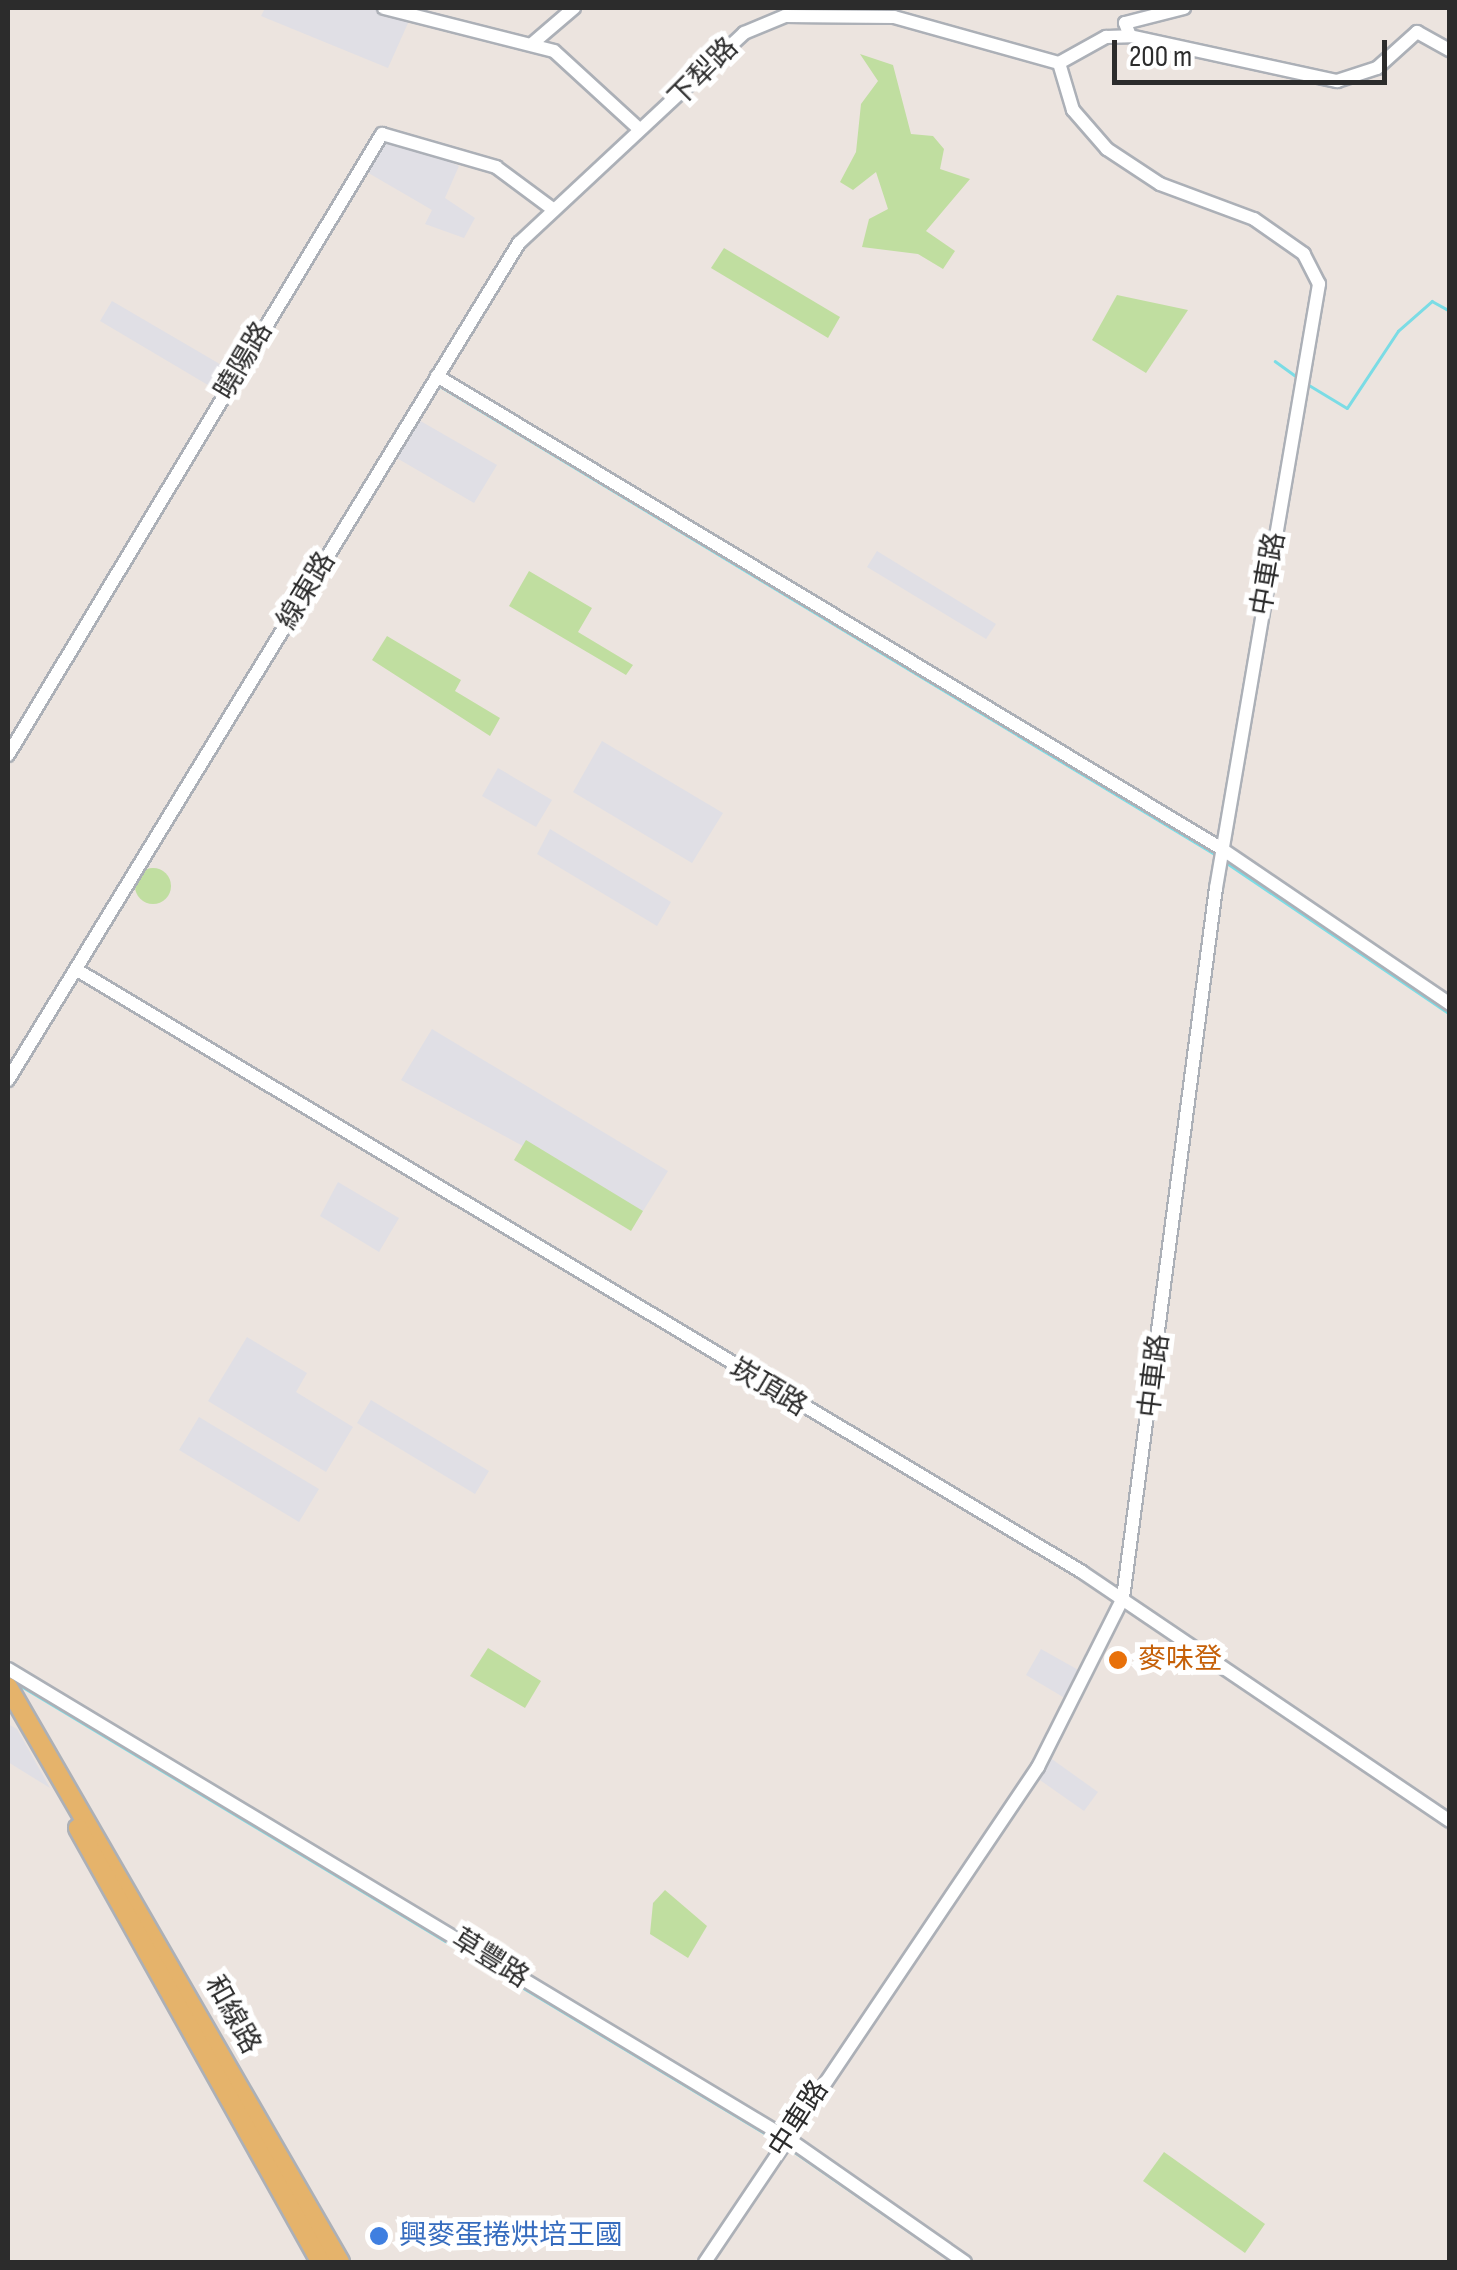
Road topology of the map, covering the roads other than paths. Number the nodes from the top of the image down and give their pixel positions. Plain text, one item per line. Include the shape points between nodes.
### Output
1 (384, 8) edge
2 (574, 8) edge
3 (1184, 8) edge
4 (1130, 36) junction
5 (533, 43) junction
6 (1450, 50) edge
7 (1060, 62) junction
8 (638, 128) junction
9 (554, 210) junction
10 (437, 376) junction
11 (8, 755) edge
12 (1222, 849) junction
13 (77, 970) junction
14 (1450, 1004) edge
15 (8, 1080) edge
16 (1124, 1598) junction
17 (8, 1670) edge
18 (8, 1687) edge
19 (68, 1799) junction
20 (1450, 1821) edge
21 (786, 2138) junction
22 (320, 2262) edge
23 (340, 2262) edge
24 (706, 2262) edge
25 (965, 2262) edge

1 - 5 street via 514,46
2 - 5 street
3 - 4 street via 1125,23
4 - 6 street via 1337,81 1377,68 1417,32
4 - 7 street via 1106,37
5 - 8 street via 567,59
7 - 8 street, 下犁路 via 894,17 785,16 744,33 658,119
7 - 12 street, 中車路 via 1073,110 1107,150 1160,184 1232,206 1314,264 1304,375
8 - 9 street, 線東路
9 - 10 street, 線東路 via 519,243
9 - 11 street, 曉陽路 via 496,167 382,134
10 - 12 street
10 - 13 street, 線東路
12 - 14 street
12 - 16 street, 中車路
13 - 15 street, 線東路
13 - 16 street, 崁頂路
16 - 20 street, 崁頂路
16 - 21 street, 中車路 via 1038,1768
17 - 21 street, 草豐路
18 - 19 main road, 和線路
19 - 22 main road, 和線路
19 - 23 main road, 和線路
21 - 24 street, 中車路
21 - 25 street, 草豐路

